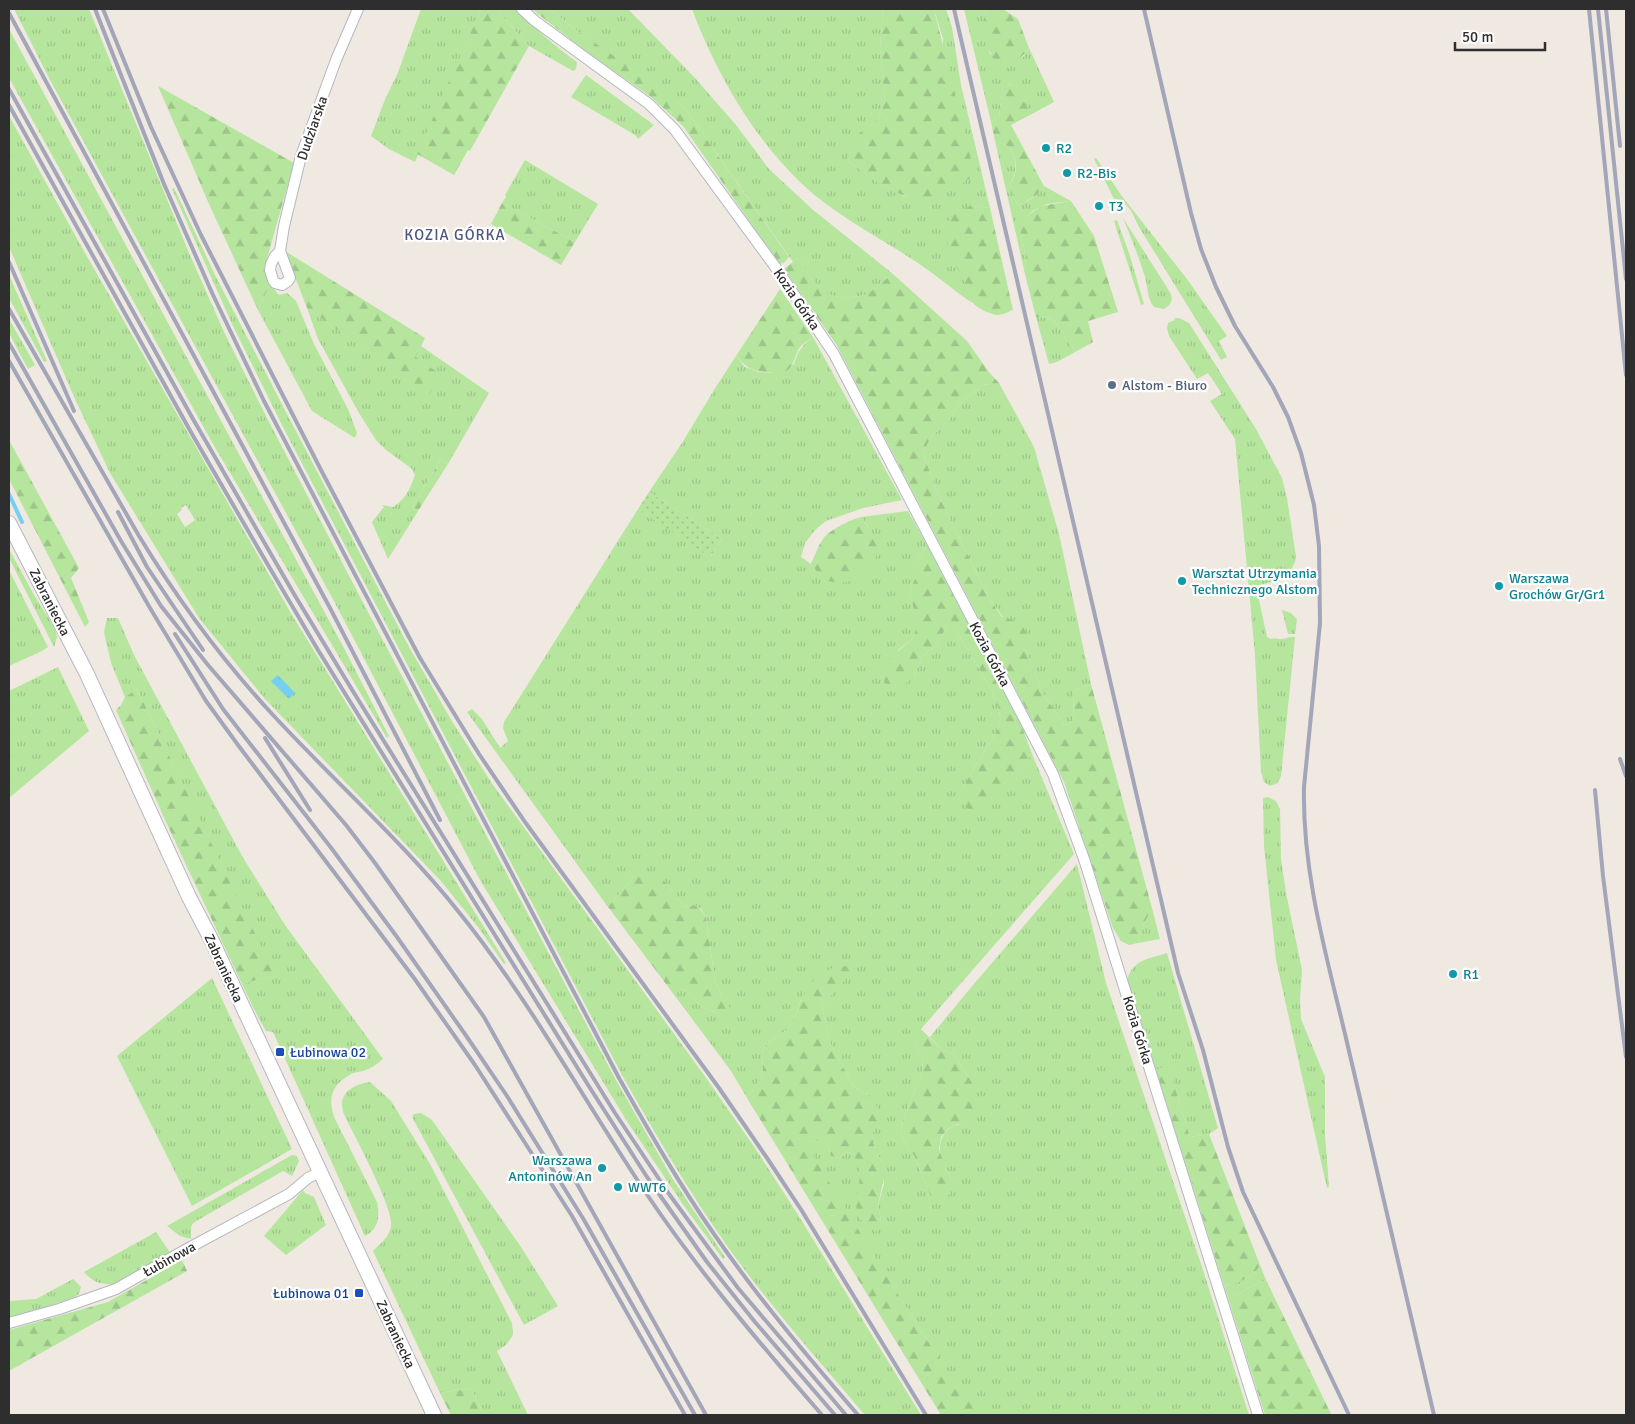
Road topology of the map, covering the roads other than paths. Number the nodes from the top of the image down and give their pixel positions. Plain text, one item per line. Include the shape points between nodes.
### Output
1 (358, 9) edge
2 (522, 9) edge
3 (280, 251) dead end
4 (9, 523) edge
5 (320, 1172) junction
6 (9, 1322) edge
7 (434, 1415) edge
8 (1258, 1415) edge

1 - 3 street, Dudziarska via 301,156
2 - 8 street, Kozia Górka via 650,104 675,130 779,272 834,354 1053,774 1084,860
4 - 5 main road, Zabraniecka via 87,674
5 - 6 street, Łubinowa via 289,1194 116,1289
5 - 7 main road, Zabraniecka

